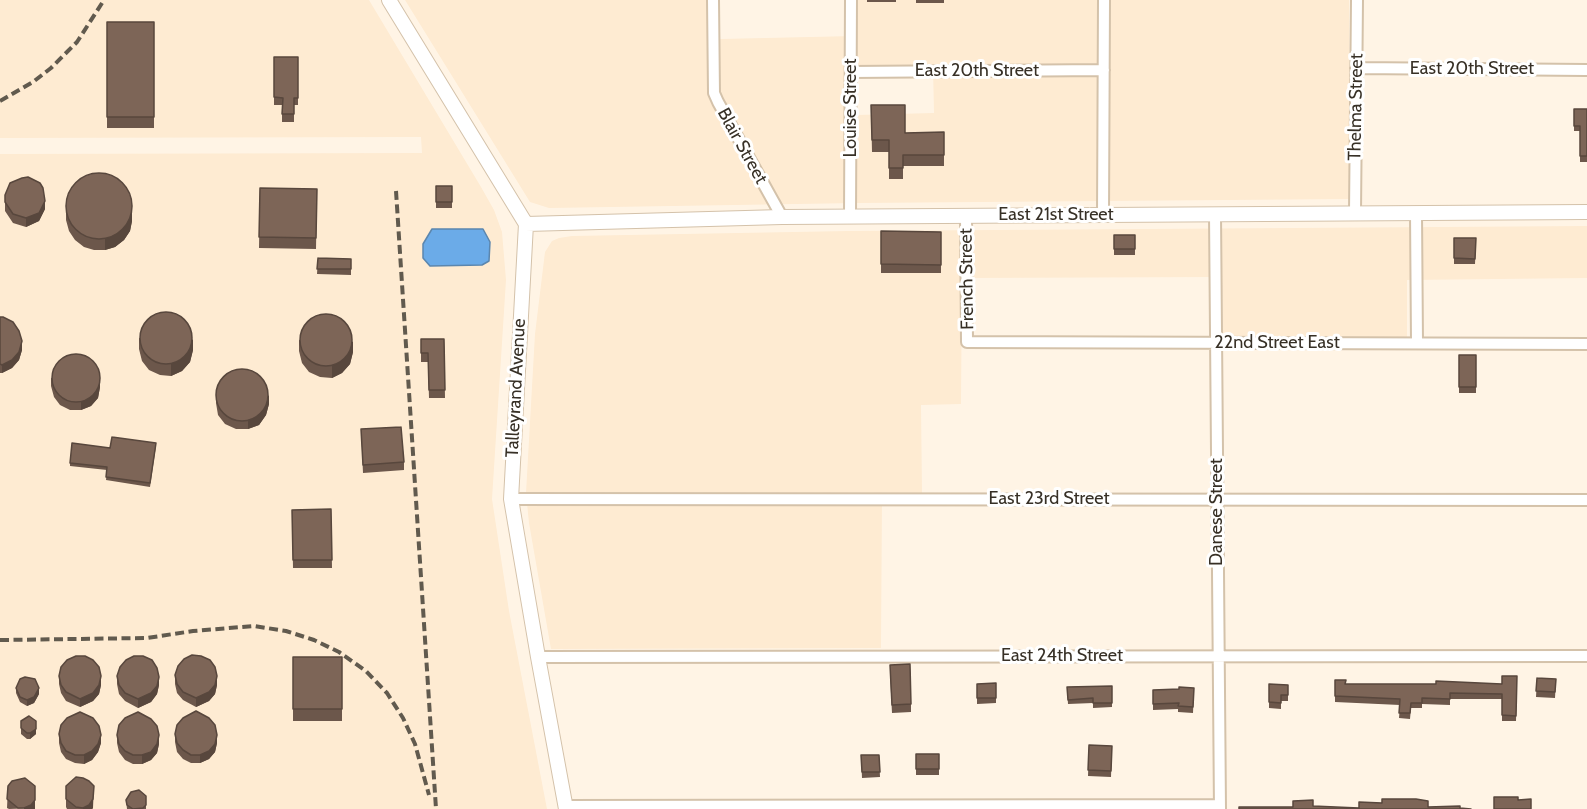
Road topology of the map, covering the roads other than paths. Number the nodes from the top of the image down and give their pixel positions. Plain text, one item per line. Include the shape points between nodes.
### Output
1 (389, 0) edge
2 (713, 0) edge
3 (851, 0) edge
4 (1104, 0) edge
5 (1357, 0) edge
6 (1356, 68) junction
7 (1104, 70) junction
8 (1587, 70) edge
9 (851, 72) junction
10 (1587, 212) edge
11 (1355, 213) junction
12 (1416, 213) junction
13 (1215, 214) junction
14 (1102, 215) junction
15 (966, 216) junction
16 (782, 217) junction
17 (850, 217) junction
18 (526, 224) junction
19 (968, 342) joint
20 (1216, 343) junction
21 (1417, 343) junction
22 (1587, 344) edge
23 (512, 499) junction
24 (1217, 499) junction
25 (1587, 500) edge
26 (1218, 656) junction
27 (1587, 656) edge
28 (538, 657) junction
29 (1220, 807) edge
30 (566, 808) edge

1 - 18 main road
2 - 16 street, Blair Street via 714,93
3 - 9 street, Louise Street
4 - 7 street
5 - 6 street, Thelma Street
6 - 8 street, East 20th Street
6 - 11 street, Thelma Street
7 - 9 street, East 20th Street
7 - 14 street
9 - 17 street, Louise Street
10 - 12 main road, East 21st Street
11 - 12 main road, East 21st Street
11 - 13 main road, East 21st Street
12 - 21 street
13 - 14 main road, East 21st Street
13 - 20 street, Danese Street
14 - 15 main road, East 21st Street
15 - 17 main road, East 21st Street
15 - 19 street, French Street
16 - 17 main road, East 21st Street
16 - 18 main road, East 21st Street
18 - 23 main road, Talleyrand Avenue
19 - 20 street, 22nd Street East
20 - 21 street, 22nd Street East
20 - 24 street, Danese Street
21 - 22 street, 22nd Street East
23 - 24 street, East 23rd Street
23 - 28 main road, Talleyrand Avenue
24 - 25 street, East 23rd Street
24 - 26 street, Danese Street
26 - 27 street, East 24th Street
26 - 28 street, East 24th Street
26 - 29 street, Danese Street
28 - 30 main road, Talleyrand Avenue
29 - 30 street

